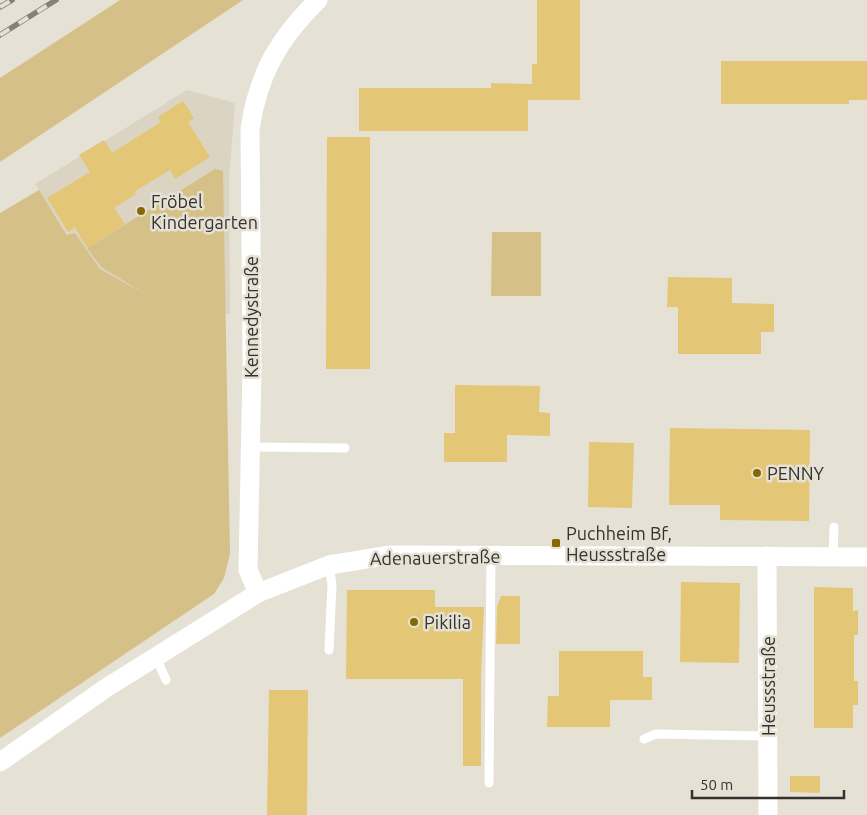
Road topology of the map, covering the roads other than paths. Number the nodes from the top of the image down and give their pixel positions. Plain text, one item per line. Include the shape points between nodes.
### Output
1 (318, 0) edge
2 (251, 447) junction
3 (345, 448) dead end
4 (834, 527) dead end
5 (491, 555) junction
6 (767, 556) junction
7 (833, 557) junction
8 (867, 557) edge
9 (329, 566) junction
10 (258, 593) junction
11 (329, 650) dead end
12 (156, 657) junction
13 (166, 680) dead end
14 (768, 736) junction
15 (644, 739) dead end
16 (0, 762) edge
17 (489, 783) dead end
18 (768, 815) edge

1 - 2 street, Kennedystraße via 300,17 273,54 253,107 250,128
2 - 3 lane
2 - 10 street, Kennedystraße via 248,570
4 - 7 lane
5 - 6 street, Adenauerstraße
5 - 9 street, Adenauerstraße via 391,555
5 - 17 lane
6 - 7 street, Adenauerstraße
6 - 14 street, Heussstraße
7 - 8 street, Adenauerstraße
9 - 10 street, Adenauerstraße
9 - 11 lane via 332,585
10 - 12 street, Adenauerstraße
12 - 13 lane
12 - 16 street, Adenauerstraße
14 - 15 lane via 656,734
14 - 18 street, Heussstraße

